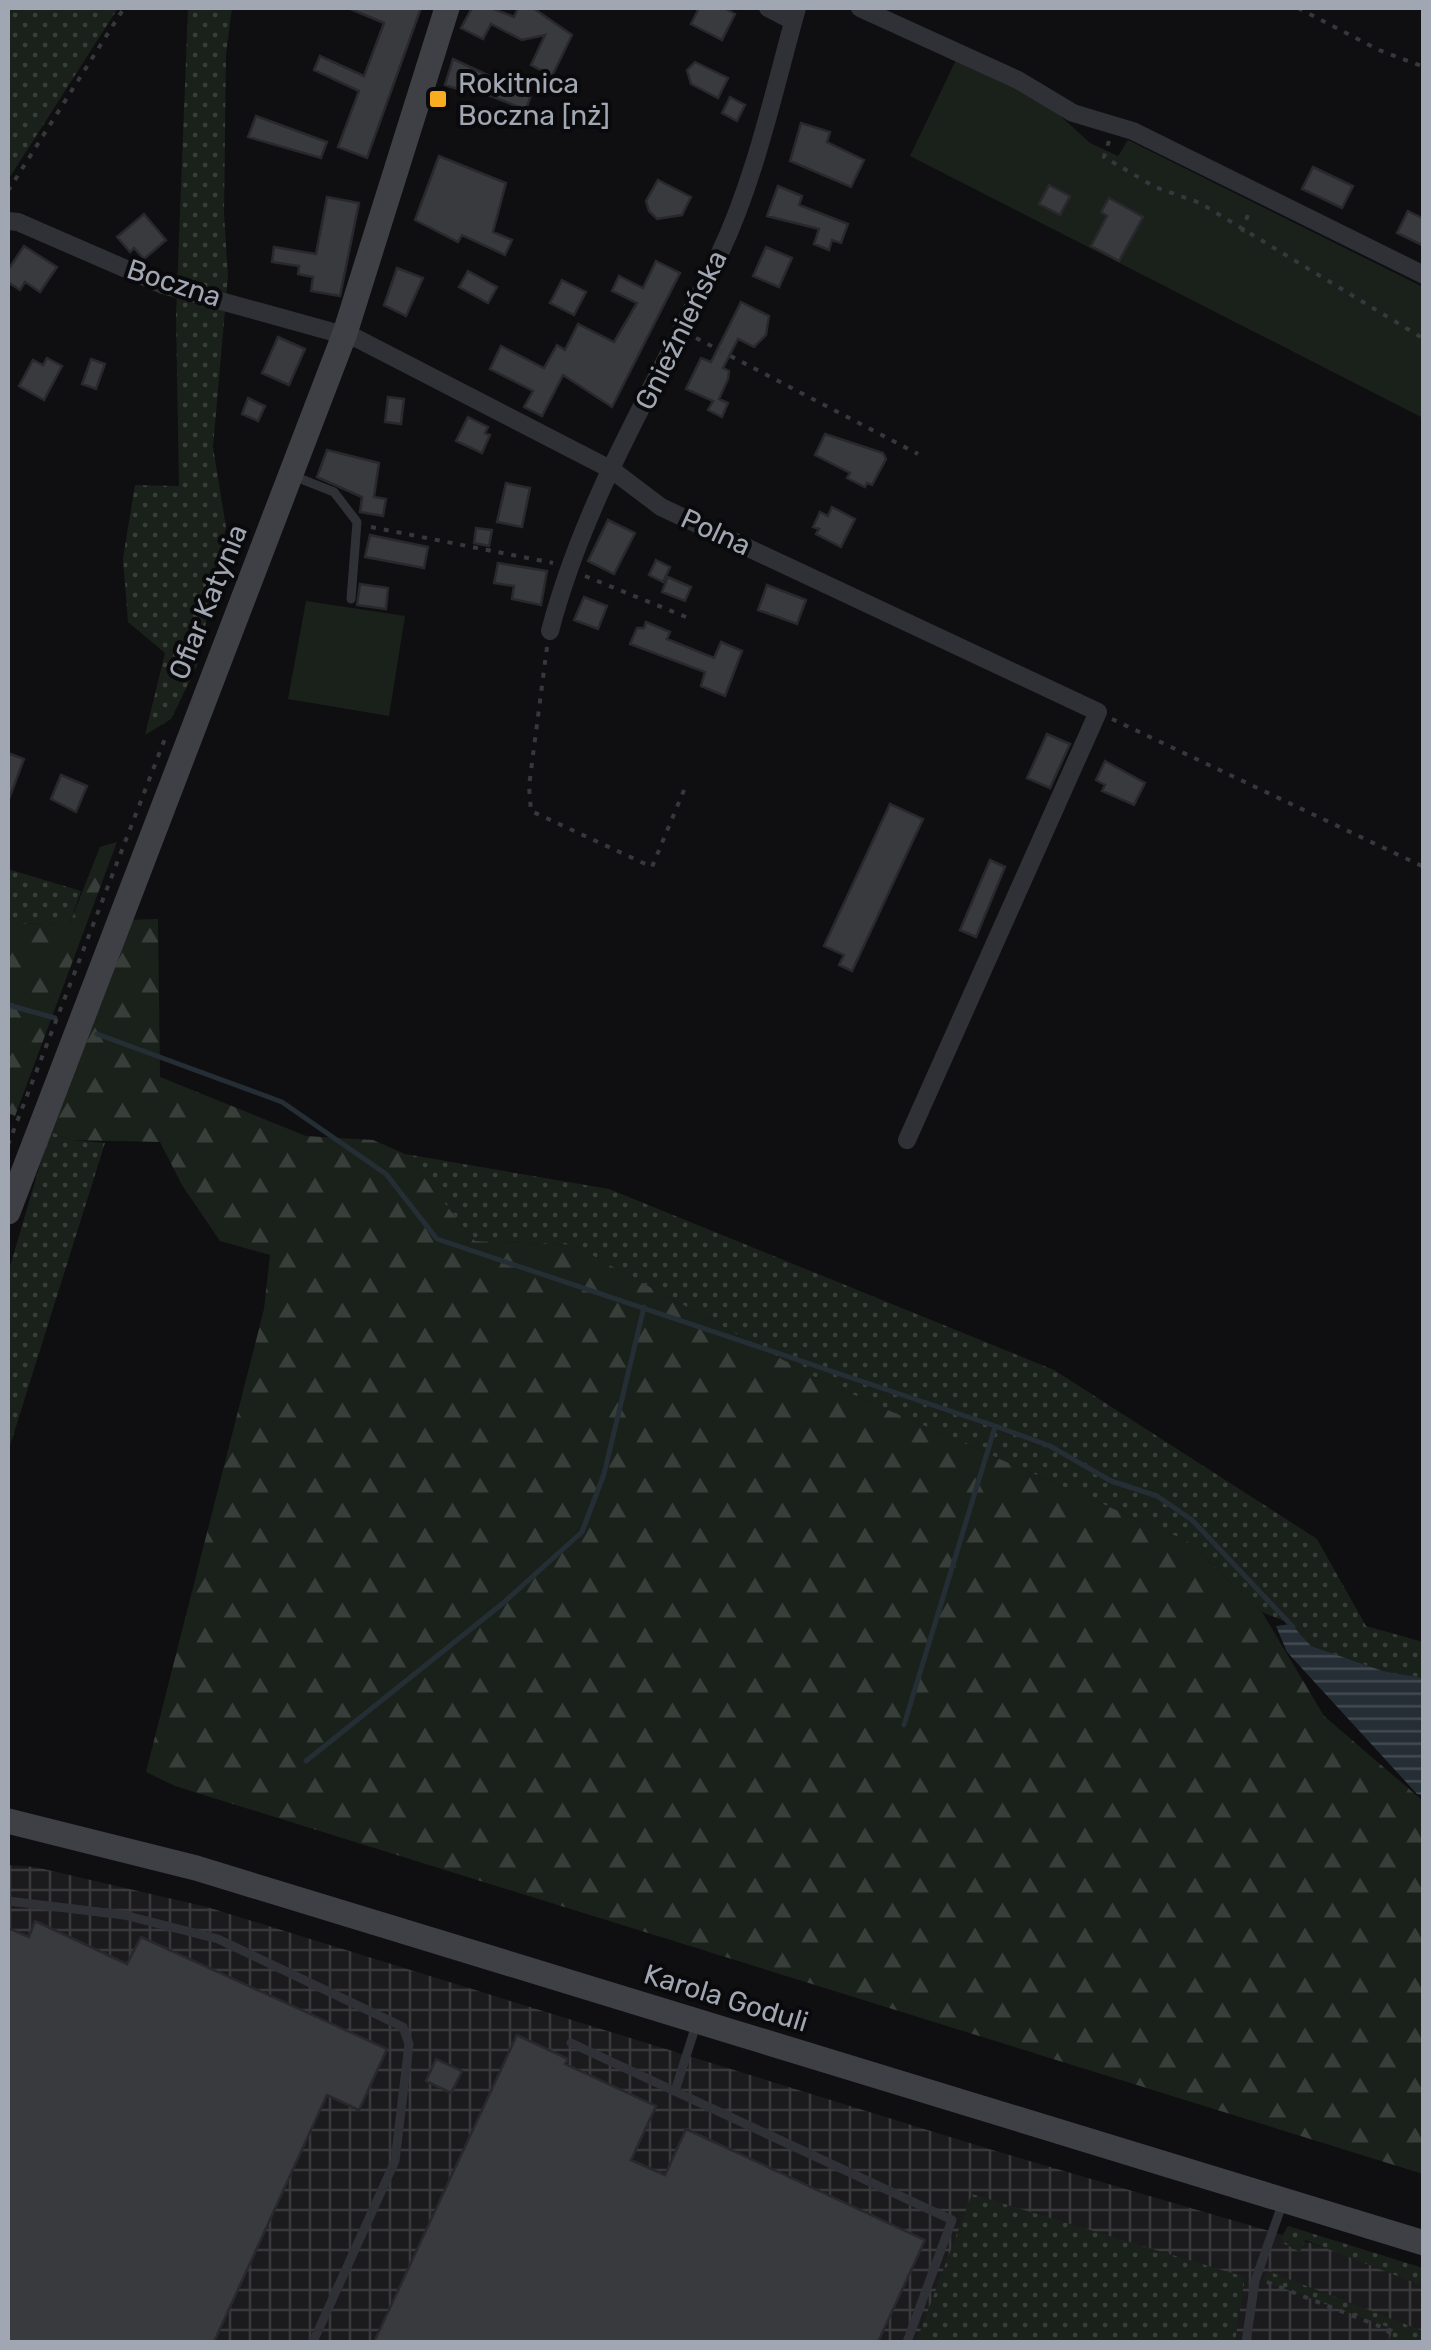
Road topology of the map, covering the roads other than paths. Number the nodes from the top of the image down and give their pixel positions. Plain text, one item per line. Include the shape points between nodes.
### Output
1 (447, 8) edge
2 (768, 8) edge
3 (860, 8) edge
4 (795, 14) edge
5 (8, 221) edge
6 (1424, 276) edge
7 (345, 333) junction
8 (612, 470) junction
9 (291, 476) junction
10 (351, 600) dead end
11 (550, 631) road end
12 (907, 1140) dead end
13 (8, 1212) edge
14 (8, 1821) edge
15 (8, 1901) edge
16 (697, 2020) junction
17 (571, 2043) dead end
18 (675, 2091) junction
19 (1284, 2200) junction
20 (1424, 2242) edge
21 (312, 2342) edge
22 (907, 2342) edge
23 (1246, 2342) edge

1 - 7 street, Ofiar Katynia
2 - 4 street, Gnieźnieńska
3 - 6 street
4 - 8 street, Gnieźnieńska via 720,253
5 - 7 street, Boczna via 163,284
7 - 8 street, Polna
7 - 9 street, Ofiar Katynia
8 - 11 street, Gnieźnieńska via 566,568
8 - 12 street, Polna via 661,507 1098,712
9 - 10 lane via 334,492 358,522
9 - 13 street, Ofiar Katynia
14 - 16 street, Karola Goduli via 196,1868
15 - 21 lane via 124,1915 218,1939 404,2026 408,2044 395,2161
16 - 18 lane
16 - 19 street, Karola Goduli
17 - 18 lane
18 - 22 lane via 952,2220
19 - 20 street, Karola Goduli
19 - 23 lane via 1256,2278

